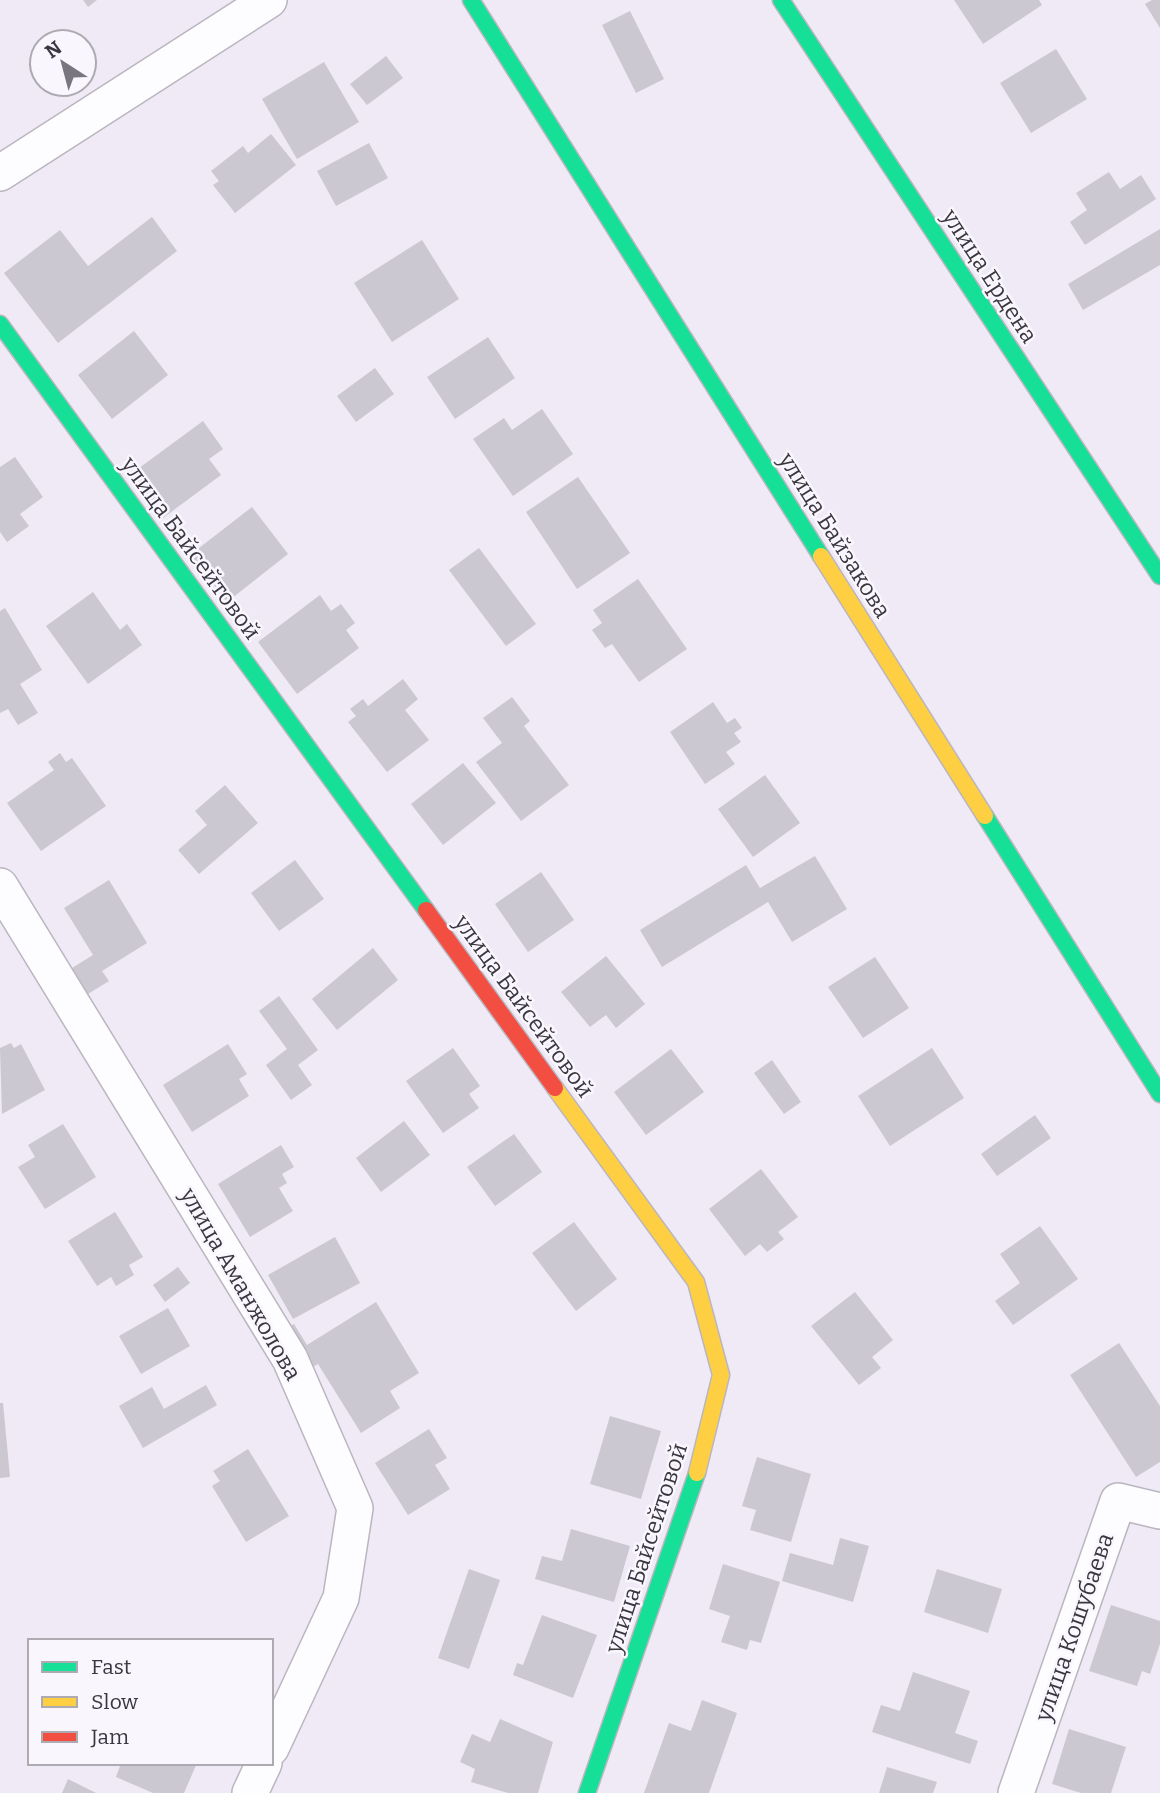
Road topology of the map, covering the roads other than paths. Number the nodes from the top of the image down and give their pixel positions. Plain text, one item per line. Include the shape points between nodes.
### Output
1 (471, 0) edge
2 (781, 0) edge
3 (257, 4) edge
4 (0, 173) edge
5 (0, 324) edge
6 (1160, 576) edge
7 (0, 886) edge
8 (1160, 1094) edge
9 (1160, 1511) edge
10 (273, 1744) edge
11 (263, 1765) edge
12 (250, 1793) edge
13 (587, 1793) edge
14 (1016, 1793) edge

1 - 8 street, улица Байзакова
2 - 6 street, улица Ердена
3 - 4 street
5 - 13 street, улица Байсейтовой via 696,1282 721,1375 693,1490
7 - 10 street, улица Аманжолова via 290,1359 355,1508 341,1598
9 - 14 street, улица Кошубаева via 1118,1501
11 - 12 street

